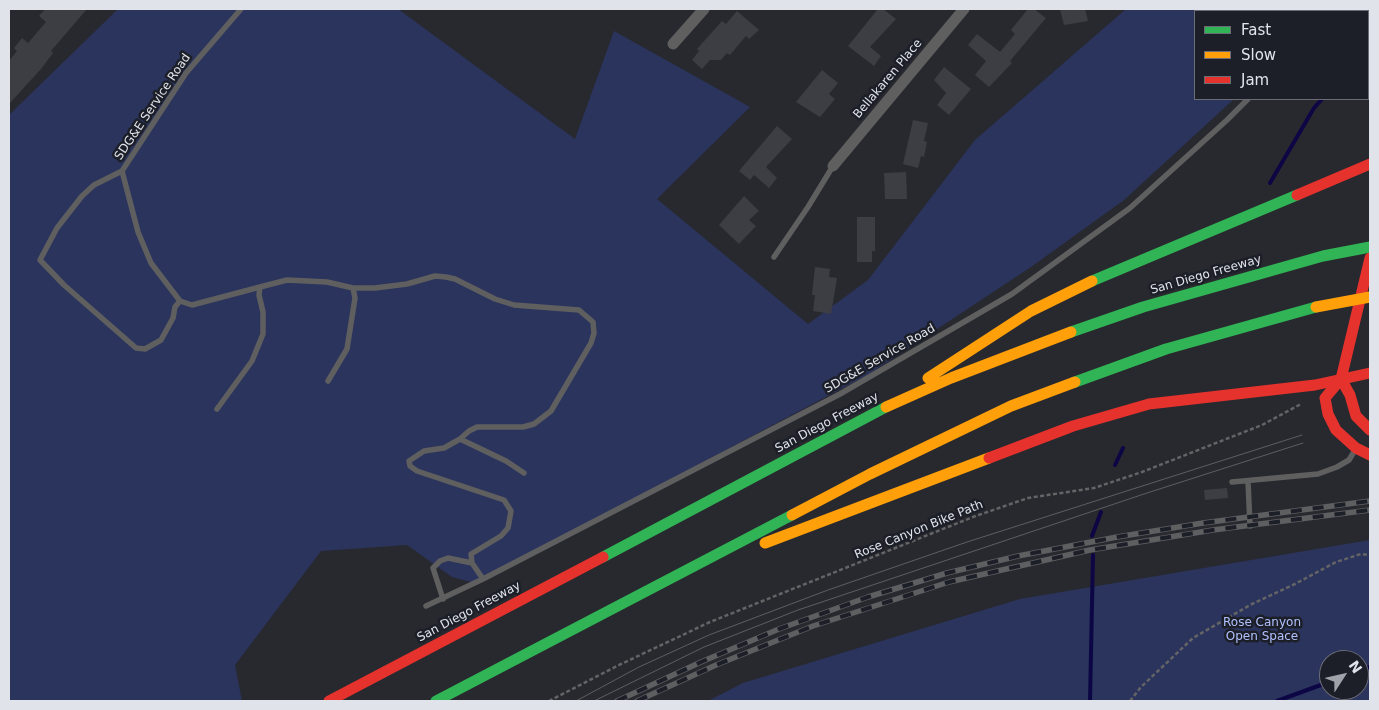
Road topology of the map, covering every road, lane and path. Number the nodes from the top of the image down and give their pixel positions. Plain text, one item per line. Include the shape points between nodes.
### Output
1 (241, 9) edge
2 (704, 9) edge
3 (964, 9) edge
4 (673, 44) dead end
5 (1247, 100) edge
6 (1370, 164) edge
7 (833, 166) joint
8 (122, 171) junction
9 (1370, 247) edge
10 (774, 257) dead end
11 (1370, 258) edge
12 (260, 287) junction
13 (353, 288) junction
14 (1370, 297) edge
15 (180, 301) junction
16 (1370, 373) edge
17 (1341, 379) junction
18 (328, 381) dead end
19 (1304, 400) dead end
20 (894, 403) junction
21 (217, 409) dead end
22 (1370, 430) edge
23 (460, 440) junction
24 (1356, 448) junction
25 (1370, 454) edge
26 (524, 472) dead end
27 (1248, 481) junction
28 (1232, 482) dead end
29 (1250, 526) dead end
30 (1370, 554) edge
31 (472, 563) junction
32 (483, 579) junction
33 (443, 598) junction
34 (426, 606) dead end
35 (556, 638) junction
36 (329, 701) edge
37 (436, 701) edge
38 (549, 701) edge
39 (1130, 701) edge

1 - 8 lane, SDG&E Service Road via 186,73
2 - 4 street
3 - 7 street, Bellakaren Place
5 - 32 lane, SDG&E Service Road via 1130,208 1012,294 840,394
6 - 20 main road via 1107,274 1030,311
7 - 10 lane
8 - 15 lane, SDG&E Service Road via 138,232 151,263
8 - 15 lane, SDG&E Service Road via 82,196 57,228 40,260 136,348 145,349 161,340
9 - 20 main road, San Diego Freeway via 1323,256 1143,307 1016,352
11 - 17 main road
12 - 13 lane via 288,280 327,282
12 - 15 lane via 192,305
12 - 21 lane via 263,334 252,361
13 - 18 lane via 355,298 347,349
13 - 23 lane via 407,284 435,276 456,278 495,299 579,310 593,322 591,343 551,411 534,424 523,427 477,427
14 - 35 main road, bridge via 1316,307 1166,349 1011,406 870,474
16 - 17 main road
17 - 22 main road via 1356,416
17 - 24 main road via 1325,398 1328,414 1336,430
17 - 35 main road via 1315,385 1149,404 1073,426 770,540
19 - 38 path, Rose Canyon Bike Path via 1262,425 1142,472 1094,488 1028,498 1001,506 776,595 710,622
20 - 36 main road, San Diego Freeway
23 - 26 lane via 506,460
23 - 31 lane via 444,448 424,451 409,461 417,471 504,500 511,511 508,528 501,536 471,554
24 - 25 main road
24 - 27 lane via 1349,460 1318,474
27 - 28 lane
27 - 29 lane
30 - 39 path via 1336,562 1193,638
31 - 32 lane
31 - 33 lane via 448,558 440,560 432,568
32 - 33 lane, SDG&E Service Road
33 - 34 lane, SDG&E Service Road
35 - 37 main road

